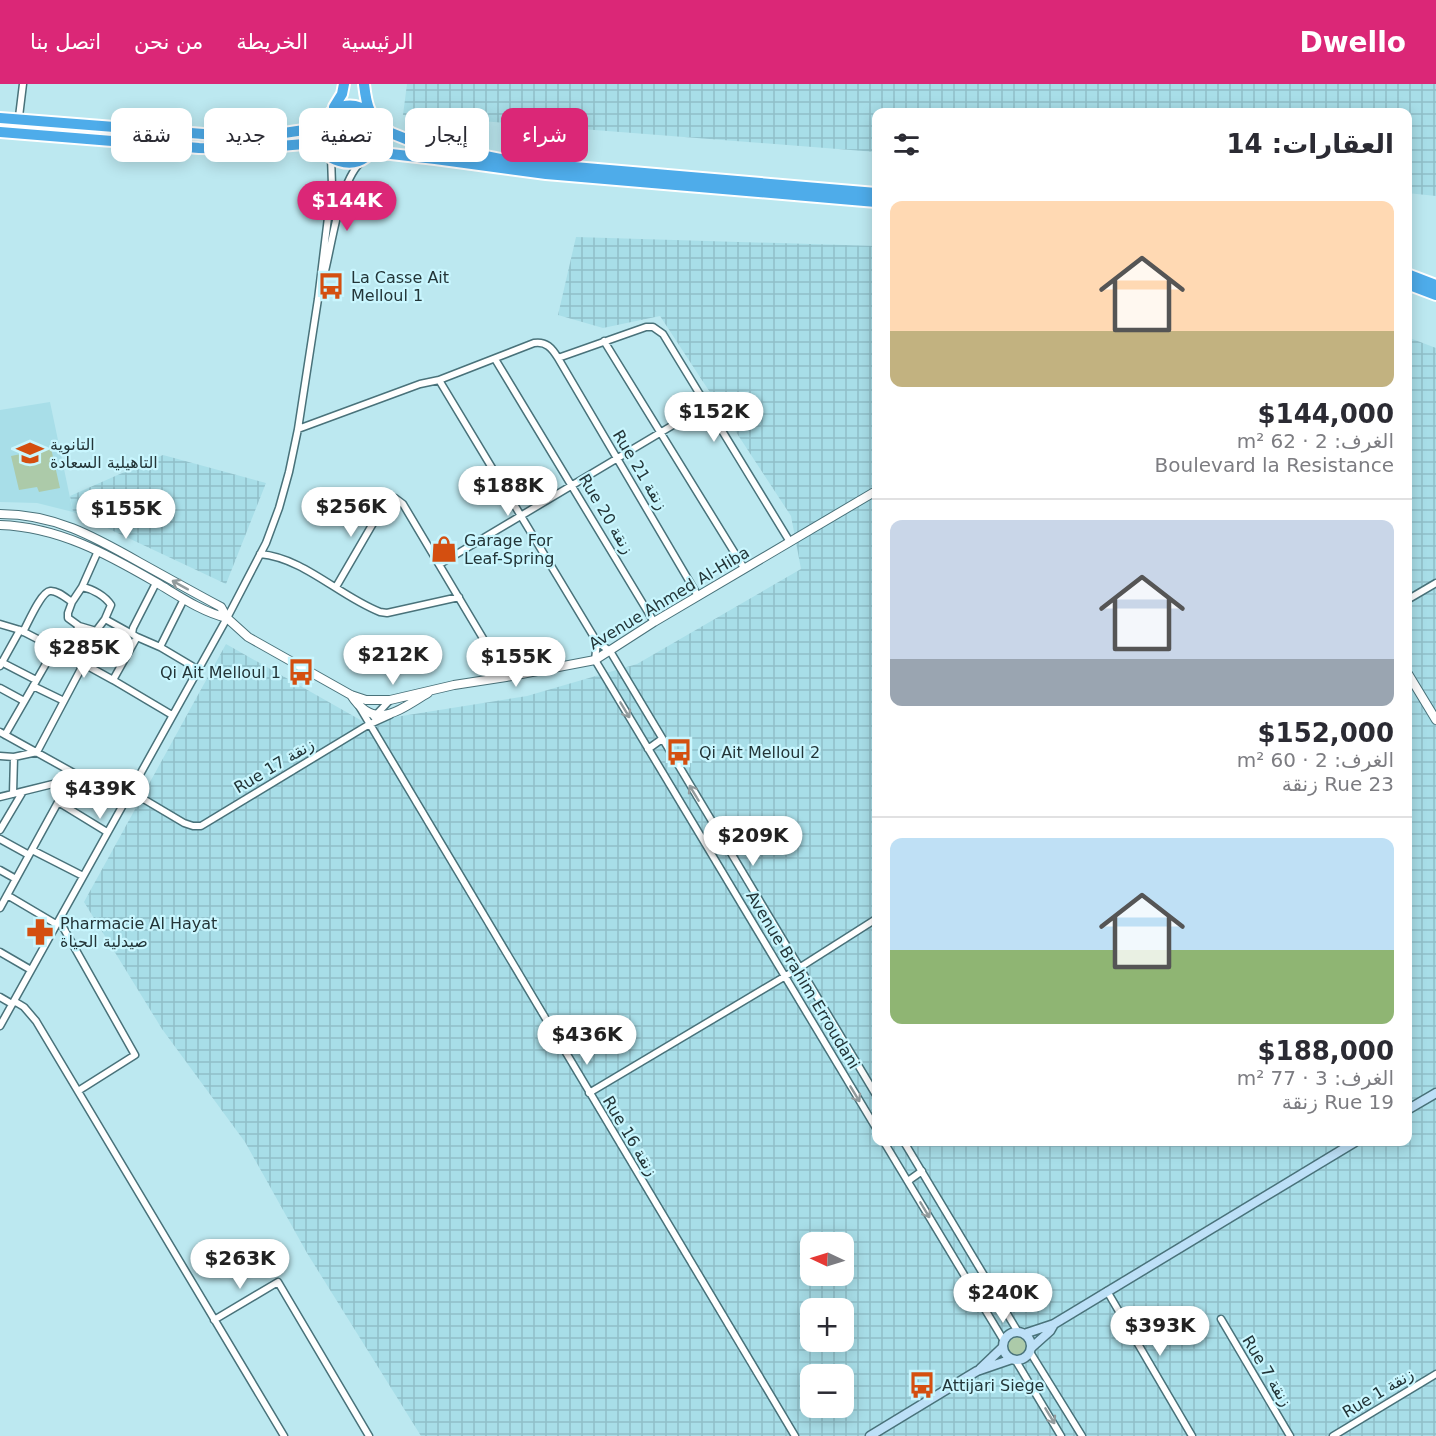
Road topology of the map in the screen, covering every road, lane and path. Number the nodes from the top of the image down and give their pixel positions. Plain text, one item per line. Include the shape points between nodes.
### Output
1 (23, 84) edge
2 (344, 84) edge
3 (364, 84) edge
4 (334, 107) joint
5 (363, 108) edge
6 (371, 108) edge
7 (0, 118) edge
8 (19, 120) junction
9 (299, 131) edge
10 (0, 132) edge
11 (17, 133) junction
12 (393, 134) edge
13 (299, 144) edge
14 (393, 156) edge
15 (330, 162) edge
16 (362, 162) edge
17 (872, 193) edge
18 (872, 202) edge
19 (1412, 276) edge
20 (1436, 285) edge
21 (1412, 286) edge
22 (1436, 295) edge
23 (318, 298) junction
24 (604, 341) junction
25 (495, 358) junction
26 (558, 358) junction
27 (439, 380) junction
28 (705, 406) junction
29 (297, 429) junction
30 (661, 433) junction
31 (617, 459) junction
32 (573, 485) junction
33 (872, 493) edge
34 (0, 514) edge
35 (521, 516) junction
36 (0, 525) edge
37 (790, 542) junction
38 (266, 543) junction
39 (98, 551) junction
40 (260, 554) junction
41 (276, 555) junction
42 (440, 564) junction
43 (744, 568) junction
44 (1436, 582) edge
45 (156, 583) junction
46 (336, 586) junction
47 (82, 587) junction
48 (698, 596) junction
49 (459, 597) junction
50 (1412, 597) edge
51 (184, 599) junction
52 (72, 602) junction
53 (227, 618) junction
54 (105, 619) junction
55 (654, 622) junction
56 (0, 624) edge
57 (80, 626) junction
58 (21, 631) junction
59 (134, 636) junction
60 (597, 642) junction
61 (160, 647) junction
62 (55, 648) junction
63 (610, 651) junction
64 (64, 654) junction
65 (595, 660) junction
66 (1, 664) edge
67 (83, 664) junction
68 (197, 669) junction
69 (506, 677) junction
70 (113, 680) junction
71 (1412, 680) edge
72 (34, 683) junction
73 (0, 688) edge
74 (432, 691) junction
75 (351, 695) junction
76 (390, 700) junction
77 (24, 701) junction
78 (64, 701) junction
79 (359, 706) junction
80 (395, 712) junction
81 (172, 715) junction
82 (375, 716) junction
83 (1436, 720) edge
84 (369, 725) junction
85 (2, 733) edge
86 (662, 739) junction
87 (648, 749) junction
88 (37, 753) junction
89 (0, 756) edge
90 (14, 757) junction
91 (74, 773) junction
92 (70, 780) junction
93 (130, 790) junction
94 (22, 792) junction
95 (13, 794) junction
96 (0, 796) edge
97 (124, 801) junction
98 (58, 802) junction
99 (0, 830) edge
100 (107, 832) junction
101 (0, 839) edge
102 (31, 852) junction
103 (0, 870) edge
104 (82, 876) junction
105 (16, 879) junction
106 (8, 895) junction
107 (0, 908) edge
108 (57, 922) junction
109 (872, 922) edge
110 (0, 952) edge
111 (799, 968) junction
112 (31, 970) junction
113 (785, 976) junction
114 (0, 997) edge
115 (13, 1002) junction
116 (0, 1026) edge
117 (872, 1088) edge
118 (78, 1091) junction
119 (589, 1093) junction
120 (1436, 1093) edge
121 (1412, 1107) edge
122 (872, 1113) edge
123 (887, 1146) edge
124 (906, 1146) edge
125 (1348, 1146) edge
126 (922, 1171) junction
127 (908, 1180) junction
128 (1107, 1291) junction
129 (1221, 1319) dead end
130 (214, 1320) junction
131 (1053, 1324) junction
132 (1021, 1333) junction
133 (1004, 1344) junction
134 (1031, 1350) junction
135 (1014, 1360) junction
136 (977, 1371) junction
137 (1436, 1374) edge
138 (284, 1436) edge
139 (369, 1436) edge
140 (795, 1436) edge
141 (870, 1436) edge
142 (1062, 1436) edge
143 (1082, 1436) edge
144 (1192, 1436) edge
145 (1290, 1436) edge
146 (1333, 1436) edge

1 - 8 street
2 - 4 highway
3 - 6 highway
4 - 5 highway via 351,104
7 - 8 highway
8 - 9 highway via 257,137
8 - 11 street
10 - 11 highway
11 - 13 highway via 199,148
12 - 17 highway via 516,162
14 - 18 highway via 546,174
15 - 23 street via 332,185
16 - 23 street via 344,193
19 - 20 highway
21 - 22 highway
23 - 29 street
24 - 26 street
24 - 28 street via 646,327 657,329
24 - 30 street
25 - 26 street via 540,342 548,345
25 - 27 street
25 - 32 street, Rue 20 زنقة
26 - 31 street, Rue 21 زنقة
27 - 29 street
27 - 35 street
28 - 30 street
28 - 37 street
29 - 38 street via 282,499
30 - 31 street
30 - 43 street
31 - 32 street
31 - 48 street, Rue 21 زنقة
32 - 35 street
32 - 55 street, Rue 20 زنقة
33 - 37 street, Avenue Ahmed Al-Hiba
53 -> 34 street, Avenue Ahmed Al-Hiba via 221,607 84,531 37,517
35 - 42 street
35 - 60 street
36 - 39 street via 63,535
37 - 43 street, Avenue Ahmed Al-Hiba
38 - 40 street
38 - 41 street
39 - 45 street
39 - 47 street
40 - 41 street
40 - 53 street
41 - 46 street
42 - 46 street via 404,504 389,498
42 - 49 street
43 - 48 street, Avenue Ahmed Al-Hiba
44 - 50 street
45 - 51 street
45 - 59 street
46 - 49 street via 387,613
47 - 52 street
47 - 54 street via 110,603
48 - 55 street, Avenue Ahmed Al-Hiba
49 - 69 street
51 - 53 street
51 - 61 street
52 - 57 street via 68,618
52 - 58 street via 56,592 43,594
53 - 68 street
53 - 75 street, Avenue Ahmed Al-Hiba via 248,637
54 - 57 street via 96,631
54 - 59 street
55 - 63 street, Avenue Ahmed Al-Hiba
56 - 58 street
57 - 64 street
58 - 62 street
58 - 66 street
59 - 61 street
59 - 70 street
60 - 63 street
60 - 65 street
61 - 68 street
62 - 64 street
62 - 72 street
63 - 65 street, Avenue Ahmed Al-Hiba
63 - 86 street, Avenue Brahim Erroudani
64 - 67 street
65 - 69 street, Avenue Ahmed Al-Hiba
65 -> 87 street, Avenue Brahim Erroudani
66 - 72 street
67 - 70 street
67 - 78 street
68 - 81 street
69 - 74 street, Avenue Ahmed Al-Hiba
70 - 81 street
71 - 83 street
72 - 77 street
72 - 78 street
73 - 77 street
74 - 76 street, Avenue Ahmed Al-Hiba
74 - 80 street, Rue 17 زنقة
75 - 76 street, Avenue Ahmed Al-Hiba via 366,700
75 - 79 street, Rue 16 زنقة
76 - 82 street
77 - 85 street
78 - 88 street
79 - 82 street
79 - 84 street, Rue 16 زنقة
80 - 82 street
80 - 84 street, Rue 17 زنقة
81 - 93 street
82 - 84 street
84 - 93 street, Rue 17 زنقة via 201,826 184,823
84 - 119 street, Rue 16 زنقة
85 - 88 street
86 - 87 street
111 -> 86 street, Avenue Brahim Erroudani
87 - 113 street, Avenue Brahim Erroudani
88 - 90 street
88 - 91 street
89 - 90 street
90 - 95 street
91 - 92 street
91 - 97 street
92 - 94 street
92 - 98 street
93 - 97 street
94 - 95 street
94 - 99 street
95 - 96 street
97 - 100 street
98 - 100 street
98 - 102 street
100 - 104 street
101 - 102 street
102 - 104 street
102 - 105 street
103 - 105 street
104 - 108 street
105 - 106 street
106 - 107 street
106 - 108 street
108 - 112 street
108 - 118 street via 135,1054
109 - 111 street
110 - 112 street
111 - 113 street
111 - 117 street, Avenue Brahim Erroudani
112 - 115 street
113 - 119 street
113 -> 122 street, Avenue Brahim Erroudani
114 - 115 street
115 - 116 street
115 - 118 street via 32,1016
118 - 130 street
119 - 140 street, Rue 16 زنقة
120 - 121 main road
123 - 127 street
124 - 126 street
125 - 128 main road
126 - 127 street
126 - 132 street
127 -> 133 street
128 - 131 main road
128 - 144 street
129 - 145 street, Rue 7 زنقة
130 - 138 street
130 - 139 street via 278,1281
131 - 132 main road
131 - 134 main road
132 - 133 main road via 1010,1335
132 - 134 main road via 1030,1340
133 - 135 main road via 1006,1354
133 - 136 main road
134 - 135 main road via 1025,1358
134 - 143 street
135 - 136 main road
135 -> 142 street
136 - 141 main road
137 - 146 street, Rue 1 زنقة

